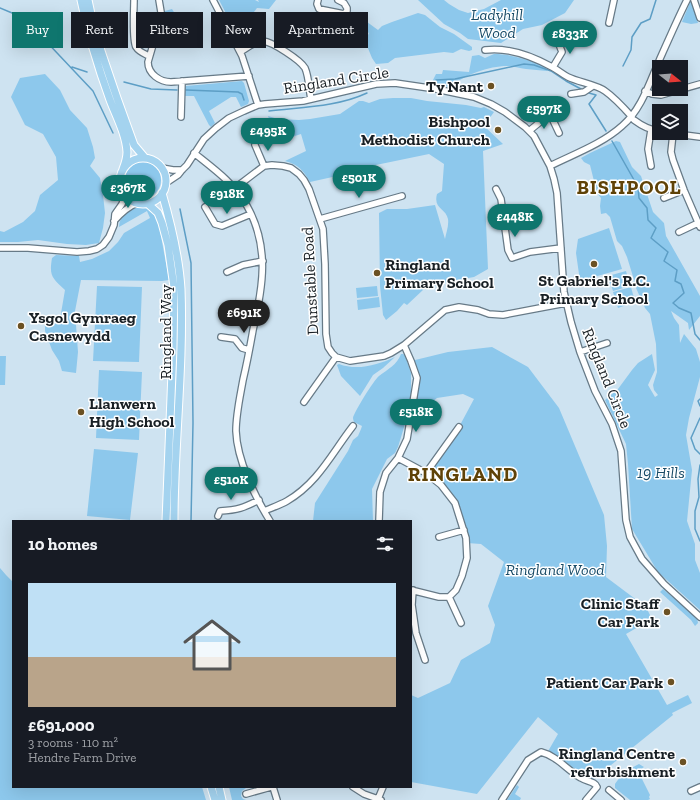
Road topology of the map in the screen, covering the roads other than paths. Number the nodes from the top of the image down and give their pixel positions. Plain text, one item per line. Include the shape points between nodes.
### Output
1 (81, 0) edge
2 (88, 0) edge
3 (134, 0) edge
4 (159, 0) edge
5 (214, 0) edge
6 (318, 0) edge
7 (338, 0) edge
8 (614, 0) edge
9 (687, 0) edge
10 (694, 0) edge
11 (700, 18) edge
12 (609, 23) dead end
13 (557, 39) dead end
14 (485, 50) dead end
15 (240, 52) junction
16 (149, 56) junction
17 (553, 67) junction
18 (249, 76) junction
19 (182, 81) junction
20 (700, 84) edge
21 (593, 86) junction
22 (646, 91) junction
23 (571, 94) dead end
24 (311, 99) junction
25 (258, 105) junction
26 (182, 117) dead end
27 (633, 118) junction
28 (651, 130) joint
29 (529, 131) junction
30 (559, 133) dead end
31 (688, 135) edge
32 (700, 137) edge
33 (671, 140) edge
34 (255, 145) dead end
35 (194, 153) junction
36 (145, 158) junction
37 (264, 166) junction
38 (550, 166) junction
39 (651, 166) dead end
40 (162, 168) junction
41 (123, 169) junction
42 (182, 170) junction
43 (166, 183) junction
44 (235, 188) junction
45 (496, 189) dead end
46 (684, 190) junction
47 (162, 193) junction
48 (125, 195) junction
49 (402, 196) dead end
50 (664, 198) dead end
51 (137, 203) junction
52 (147, 203) junction
53 (205, 207) dead end
54 (251, 214) junction
55 (320, 219) junction
56 (114, 221) junction
57 (699, 225) edge
58 (679, 232) dead end
59 (0, 248) edge
60 (561, 248) junction
61 (263, 261) junction
62 (228, 272) dead end
63 (566, 303) junction
64 (221, 337) dead end
65 (607, 343) dead end
66 (404, 345) junction
67 (249, 350) junction
68 (580, 352) junction
69 (336, 357) junction
70 (304, 402) dead end
71 (353, 426) dead end
72 (459, 427) dead end
73 (398, 458) junction
74 (426, 473) junction
75 (259, 500) junction
76 (264, 511) junction
77 (218, 516) dead end
78 (166, 520) edge
79 (174, 520) edge
80 (269, 520) edge
81 (379, 520) edge
82 (464, 530) junction
83 (439, 537) dead end
84 (412, 590) edge
85 (449, 597) junction
86 (700, 617) edge
87 (461, 622) dead end
88 (425, 660) dead end
89 (700, 787) edge
90 (211, 788) edge
91 (219, 788) edge
92 (268, 788) edge
93 (272, 788) edge
94 (355, 788) edge
95 (383, 788) edge
96 (609, 790) dead end
97 (691, 791) dead end
98 (246, 794) dead end
99 (215, 800) edge
100 (222, 800) edge
101 (277, 800) edge
102 (380, 800) edge
103 (502, 800) edge
104 (586, 800) edge
105 (621, 800) edge

1 - 41 main road via 95,57 126,146
2 - 36 main road via 98,41 117,98 134,145
3 - 16 street via 135,44 138,50
4 - 16 street via 160,21
5 - 15 street
6 - 7 street via 319,9 344,14 347,8
8 - 12 street
9 - 22 street
10 - 11 street
13 - 17 street via 562,52
14 - 17 street via 506,50
15 - 18 street
15 - 24 street via 261,41 276,45 300,62 305,69
16 - 19 street via 149,68 155,76 168,82
17 - 21 street via 567,77
18 - 19 street
18 - 25 street
19 - 26 street
20 - 22 street via 661,95
21 - 23 street via 584,92
21 - 27 street via 604,90
22 - 27 street
24 - 25 street, Ringland Circle
24 - 29 street, Ringland Circle via 376,84 419,86 474,97 506,112
25 - 35 street, Ringland Circle via 229,118 204,139
27 - 28 street
27 - 38 street via 602,141
28 - 39 street via 648,150
29 - 30 street via 551,116
29 - 38 street, Ringland Circle
31 - 32 street
33 - 46 street via 672,156
34 - 37 street
35 - 42 street, Ringland Circle
35 - 44 street
36 - 40 main road via 152,159
36 - 41 main road via 132,160
37 - 44 street
37 - 55 street, Dunstable Road via 283,166 299,174 309,189
38 - 60 street, Ringland Circle via 557,193
40 - 42 street
40 - 43 main road
41 - 48 main road via 120,182
42 - 43 street, Ringland Circle
43 - 47 main road
44 - 54 street
45 - 60 street via 501,199 508,250 512,258 530,252
46 - 50 street
46 - 57 street
47 - 52 main road
47 - 79 main road, Ringland Way via 176,247 181,288
48 - 51 main road
48 - 56 street
49 - 55 street
51 - 52 main road
51 - 56 street via 125,209
52 - 78 main road, Ringland Way via 158,213 162,223 174,287
53 - 54 street via 215,224 222,226
54 - 61 street via 261,241
55 - 69 street, Dunstable Road via 326,281 326,334 328,347
56 - 59 street via 113,230 104,245 89,251
57 - 58 street
60 - 63 street, Ringland Circle
61 - 62 street via 243,265
61 - 67 street via 261,288
63 - 66 street via 503,315 459,307 445,310
63 - 68 street, Ringland Circle
64 - 67 street via 235,339 242,348
65 - 68 street
66 - 69 street via 384,356 365,360 350,361
66 - 73 street via 417,378 407,439
67 - 75 street via 239,399 236,432 243,464
68 - 86 street, Ringland Circle via 595,392 612,424 621,451 626,520 630,537 642,559 664,584
69 - 70 street
71 - 76 street via 314,480 286,502
72 - 74 street
73 - 74 street
73 - 81 street via 386,473 380,492
74 - 82 street via 441,485 455,503
75 - 76 street
75 - 77 street via 235,510 220,511
76 - 80 street
82 - 83 street
82 - 85 street via 467,558 456,590
84 - 85 street
84 - 88 street via 416,633
85 - 87 street
89 - 97 street
90 - 99 main road
91 - 100 main road
92 - 98 street
93 - 101 street
94 - 102 street
95 - 102 street
96 - 105 street
103 - 104 street via 528,760 541,752 548,753 577,776 595,783 597,787

